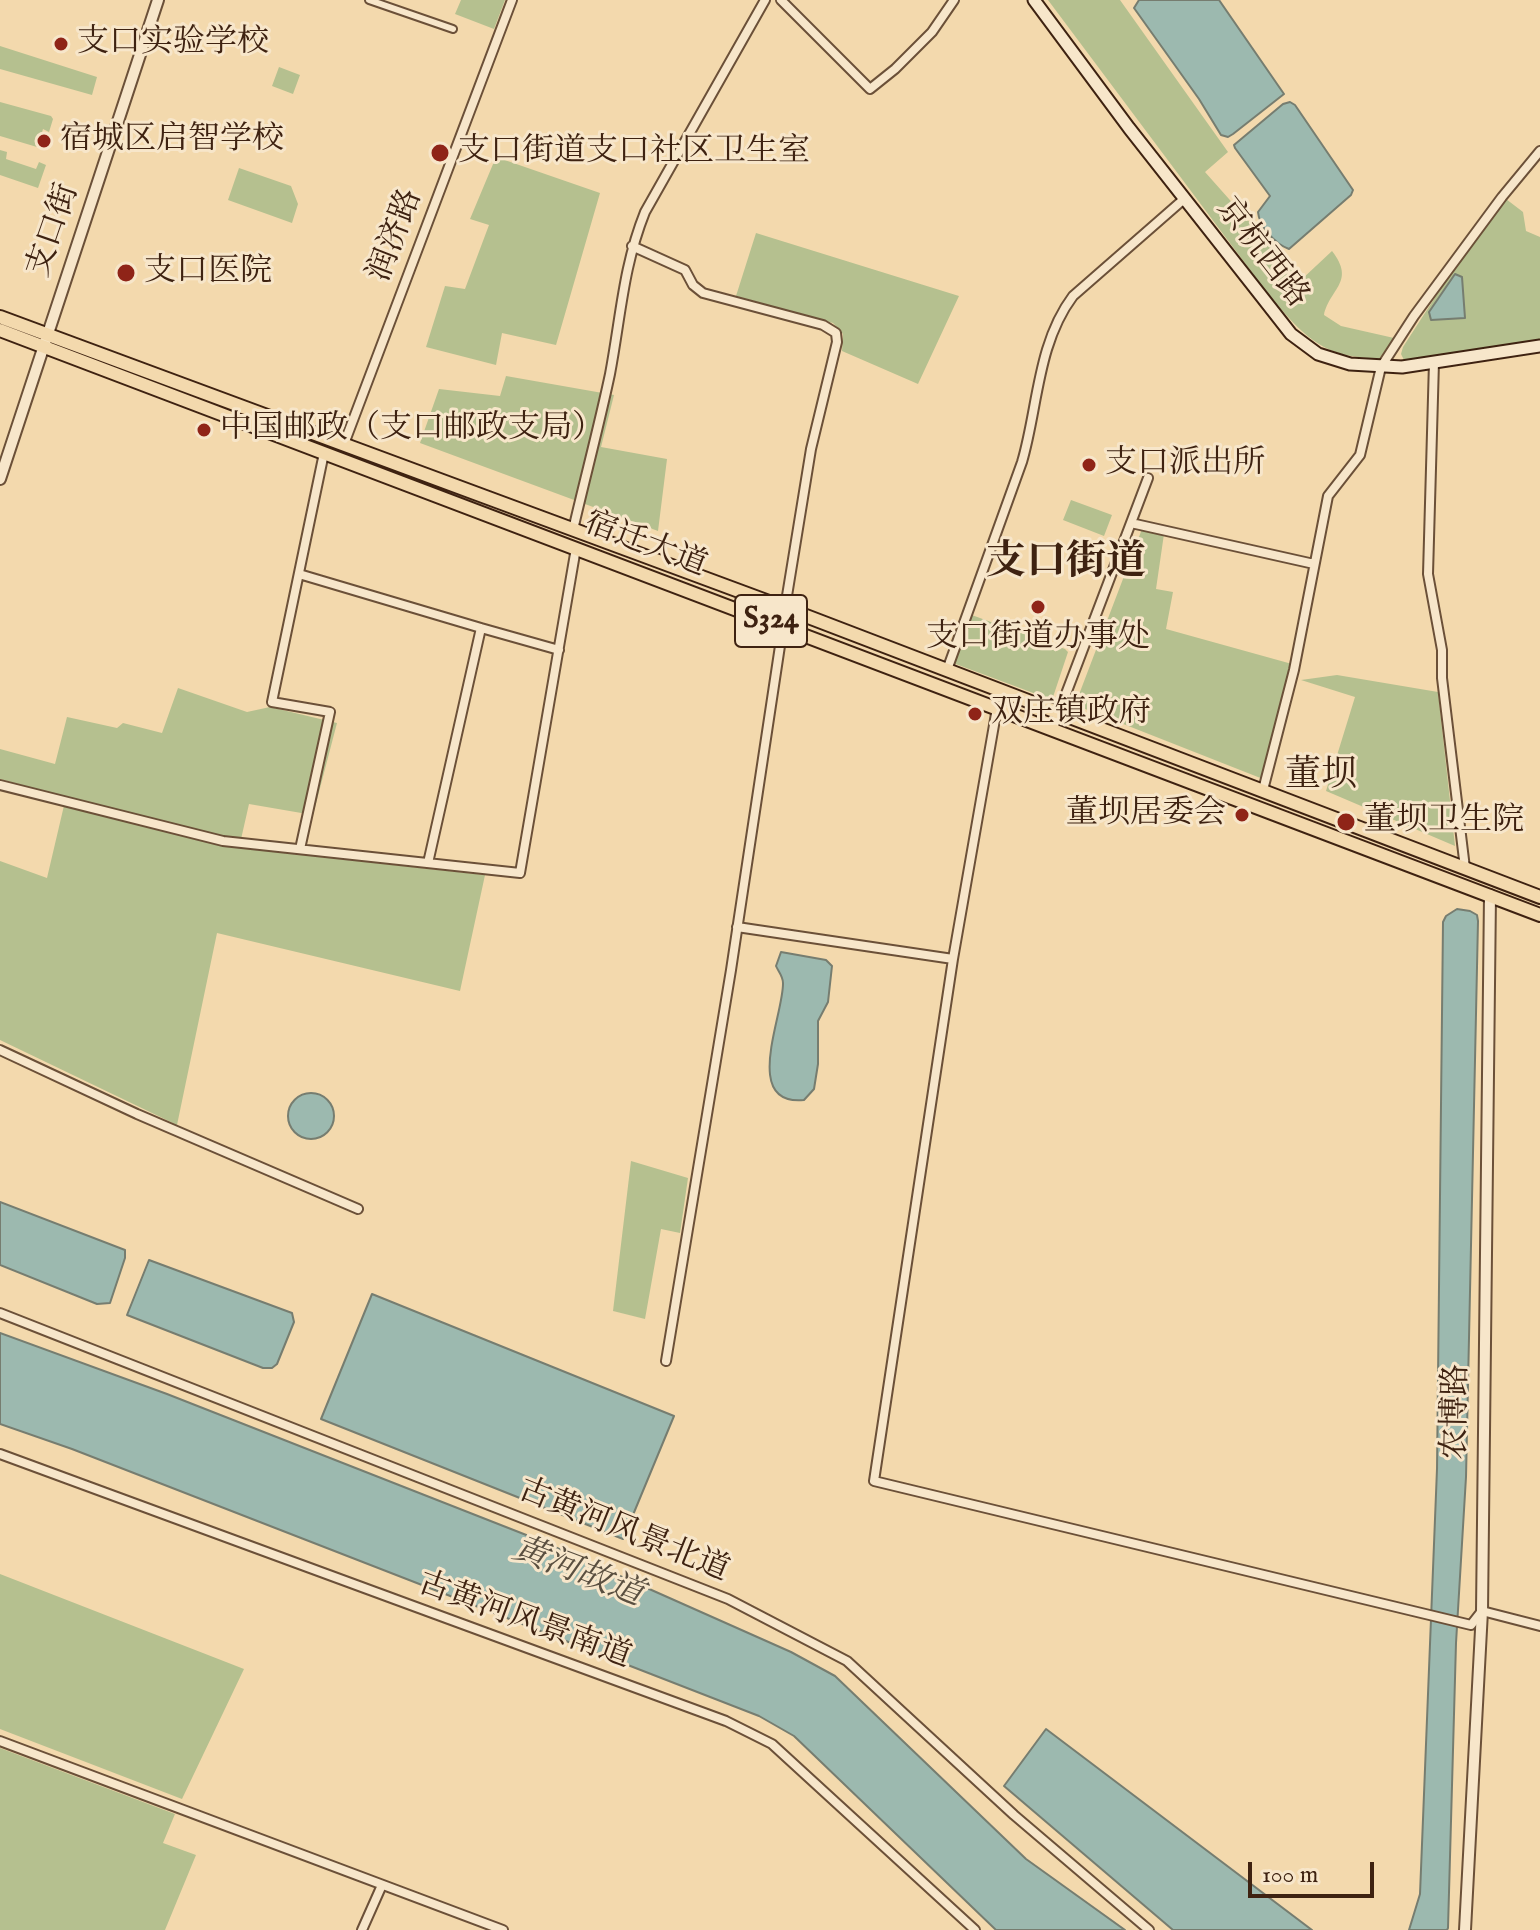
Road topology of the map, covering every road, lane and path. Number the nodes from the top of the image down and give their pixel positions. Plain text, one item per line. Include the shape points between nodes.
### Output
1 (158, 0) edge
2 (369, 0) edge
3 (512, 0) edge
4 (765, 0) edge
5 (781, 0) edge
6 (954, 0) edge
7 (1034, 0) edge
8 (453, 29) dead end
9 (1540, 151) edge
10 (1184, 199) junction
11 (632, 246) junction
12 (0, 317) edge
13 (0, 330) edge
14 (46, 340) junction
15 (1540, 346) edge
16 (1434, 362) junction
17 (1381, 367) junction
18 (344, 444) junction
19 (324, 453) junction
20 (1148, 478) dead end
21 (0, 479) edge
22 (1131, 523) junction
23 (573, 530) junction
24 (576, 548) junction
25 (1314, 564) junction
26 (299, 574) junction
27 (785, 608) junction
28 (783, 626) junction
29 (481, 628) junction
30 (559, 650) junction
31 (947, 670) junction
32 (997, 708) junction
33 (1058, 713) junction
34 (1053, 728) junction
35 (0, 785) edge
36 (1263, 790) junction
37 (300, 849) junction
38 (428, 863) junction
39 (1465, 868) junction
40 (1490, 895) junction
41 (1540, 897) edge
42 (1540, 915) edge
43 (737, 927) junction
44 (953, 959) junction
45 (0, 1050) edge
46 (358, 1209) dead end
47 (0, 1313) edge
48 (666, 1361) dead end
49 (0, 1454) edge
50 (1482, 1611) junction
51 (1540, 1626) edge
52 (0, 1741) edge
53 (382, 1885) junction
54 (362, 1930) edge
55 (503, 1930) edge
56 (975, 1930) edge
57 (1149, 1930) edge
58 (1465, 1930) edge

1 - 14 street, 支口街
2 - 8 street
3 - 18 street, 润济路
4 - 11 street via 645,212
5 - 6 street via 870,89 932,32
7 - 10 main road, 京杭西路
9 - 17 street
10 - 17 main road, 京杭西路 via 1291,334 1336,361
10 - 31 street via 1064,308 1032,405 1022,462
11 - 23 street
11 - 27 street via 685,270 703,293 836,333
12 - 14 main road, 宿迁大道 / S324
13 - 14 main road, 宿迁大道 / S324
14 - 18 main road, 宿迁大道 / S324
14 - 19 main road, 宿迁大道 / S324
14 - 21 street, 支口街
15 - 16 main road, 京杭西路
16 - 17 main road, 京杭西路
16 - 39 street via 1428,574 1442,650
17 - 25 street via 1360,455 1328,496
18 - 23 main road, 宿迁大道 / S324
19 - 24 main road, 宿迁大道 / S324
19 - 26 street
20 - 22 street
22 - 25 street
22 - 33 street
23 - 27 main road, 宿迁大道 / S324
24 - 28 main road, 宿迁大道 / S324
24 - 30 street
25 - 36 street
26 - 29 street
26 - 37 street via 272,702 330,712
27 - 31 main road, 宿迁大道 / S324
28 - 32 main road, 宿迁大道 / S324
28 - 43 street
29 - 30 street
29 - 38 street
30 - 38 street via 520,873
31 - 33 main road, 宿迁大道 / S324
32 - 34 main road, 宿迁大道 / S324
32 - 44 street
33 - 34 street
33 - 36 main road, 宿迁大道 / S324
34 - 40 main road, 宿迁大道 / S324
35 - 37 street via 223,841
36 - 39 main road, 宿迁大道 / S324
37 - 38 street
39 - 41 main road, 宿迁大道 / S324
40 - 42 main road, 宿迁大道 / S324
40 - 50 street, 农博路
43 - 44 street
43 - 48 street
44 - 50 street via 874,1481 1471,1625
45 - 46 street
47 - 57 street, 古黄河风景北道 via 728,1599 847,1661
49 - 56 street, 古黄河风景南道 via 772,1744
50 - 51 street
50 - 58 street, 农博路
52 - 53 street
53 - 54 street
53 - 55 street

